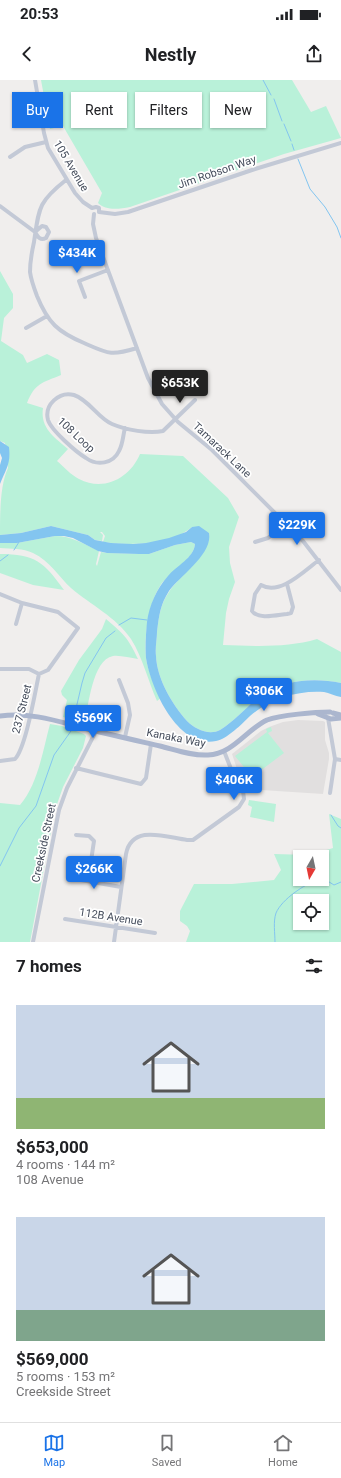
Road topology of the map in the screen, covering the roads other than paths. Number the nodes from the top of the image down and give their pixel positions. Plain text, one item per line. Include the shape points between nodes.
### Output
1 (35, 80) edge
2 (46, 142) junction
3 (341, 143) edge
4 (10, 158) dead end
5 (66, 180) junction
6 (0, 206) edge
7 (92, 208) junction
8 (99, 212) junction
9 (94, 214) junction
10 (35, 232) junction
11 (108, 270) junction
12 (85, 297) dead end
13 (46, 316) junction
14 (26, 328) dead end
15 (137, 348) junction
16 (195, 400) dead end
17 (176, 419) junction
18 (125, 428) junction
19 (285, 523) junction
20 (255, 542) dead end
21 (319, 560) junction
22 (287, 584) junction
23 (341, 590) edge
24 (0, 594) edge
25 (22, 603) junction
26 (16, 624) dead end
27 (0, 669) edge
28 (39, 674) junction
29 (119, 680) dead end
30 (331, 715) junction
31 (0, 716) edge
32 (30, 716) junction
33 (341, 716) edge
34 (96, 731) junction
35 (125, 737) junction
36 (151, 744) junction
37 (224, 751) junction
38 (335, 759) junction
39 (341, 760) edge
40 (0, 761) edge
41 (76, 768) junction
42 (330, 793) dead end
43 (76, 835) dead end
44 (70, 878) dead end
45 (88, 881) junction
46 (121, 887) junction
47 (65, 919) dead end
48 (116, 926) junction
49 (155, 933) dead end
50 (34, 942) edge
51 (114, 942) edge

1 - 2 street, 105 Avenue
2 - 4 street via 25,147
2 - 5 street, 105 Avenue via 50,154
3 - 8 street, Jim Robson Way via 255,168 128,212
5 - 7 street, 105 Avenue via 78,198
5 - 10 street via 50,192 44,201 39,210
6 - 10 street
7 - 8 street via 99,208
7 - 9 street
8 - 9 street
9 - 11 street, Tamarack Lane via 94,233
10 - 13 street via 30,271 32,283
11 - 12 street via 79,282
11 - 15 street, Tamarack Lane
13 - 14 street
13 - 15 street via 68,336 106,352 119,353
15 - 17 street, Tamarack Lane via 153,389
16 - 17 street, 108 Loop
17 - 18 street, 108 Loop via 163,431
17 - 19 street, Tamarack Lane via 210,448
18 - 18 street, 108 Loop via 110,423 72,395 56,398 48,411 51,426 85,458 93,462 107,462 117,455
19 - 20 street via 268,538
19 - 21 street, Tamarack Lane
21 - 22 street
21 - 23 street, Tamarack Lane
22 - 22 street via 274,588 266,588 260,584 255,594 252,611 254,614 259,616 291,613 293,608
24 - 25 street
25 - 26 street
25 - 28 street, 237 Street via 58,612 78,628 48,670
27 - 28 street via 29,669
28 - 32 street, 237 Street
29 - 35 street via 130,715
30 - 33 main road, Kanaka Way
30 - 37 main road, Kanaka Way via 320,712 266,720
30 - 38 street via 330,728
31 - 32 main road, Kanaka Way
32 - 34 main road, Kanaka Way
32 - 40 street, 237 Street via 19,753 15,759
34 - 35 main road, Kanaka Way
34 - 41 street, Creekside Street
35 - 36 main road, Kanaka Way
36 - 37 main road, Kanaka Way via 201,755
36 - 41 street via 144,783 139,784
37 - 46 street via 243,791 244,801 197,838 187,840 146,834 137,837 130,842 127,850
38 - 39 street
38 - 42 street
41 - 50 street, Creekside Street via 59,810
43 - 45 street via 89,836 93,839
44 - 45 street
45 - 46 street
46 - 48 street
47 - 48 street, 112B Avenue
48 - 49 street, 112B Avenue
48 - 51 street

